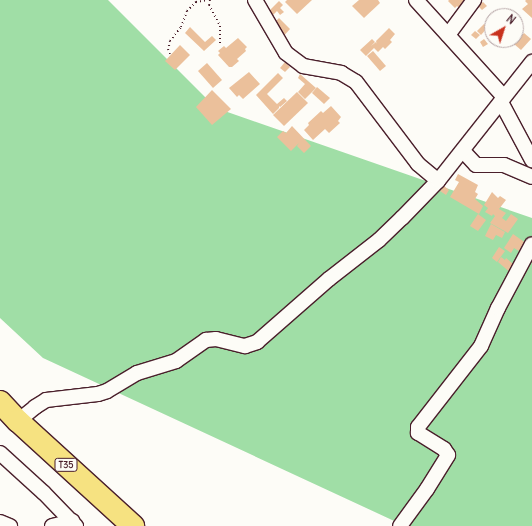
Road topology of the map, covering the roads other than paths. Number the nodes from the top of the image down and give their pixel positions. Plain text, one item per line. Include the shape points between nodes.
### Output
1 (255, 0) edge
2 (416, 0) edge
3 (474, 0) edge
4 (448, 35) junction
5 (532, 62) edge
6 (503, 99) junction
7 (463, 151) junction
8 (532, 160) edge
9 (532, 177) edge
10 (438, 181) junction
11 (532, 244) edge
12 (0, 402) edge
13 (18, 421) junction
14 (0, 453) edge
15 (0, 522) edge
16 (74, 524) edge
17 (10, 526) edge
18 (52, 526) edge
19 (133, 526) edge
20 (400, 526) edge

1 - 10 street via 286,53 303,66 341,73 356,82 418,164
2 - 4 street
3 - 4 street
4 - 6 street
5 - 6 street
6 - 7 street
6 - 8 street
7 - 9 street via 476,165 504,166
7 - 10 street
10 - 13 street via 379,240 329,279 257,342 245,346 216,339 206,340 176,360 137,373 107,391 46,400
11 - 20 street via 481,346 417,429 444,448 448,455
12 - 13 highway, T35
13 - 19 highway, T35
14 - 16 street
15 - 17 street
16 - 18 street

